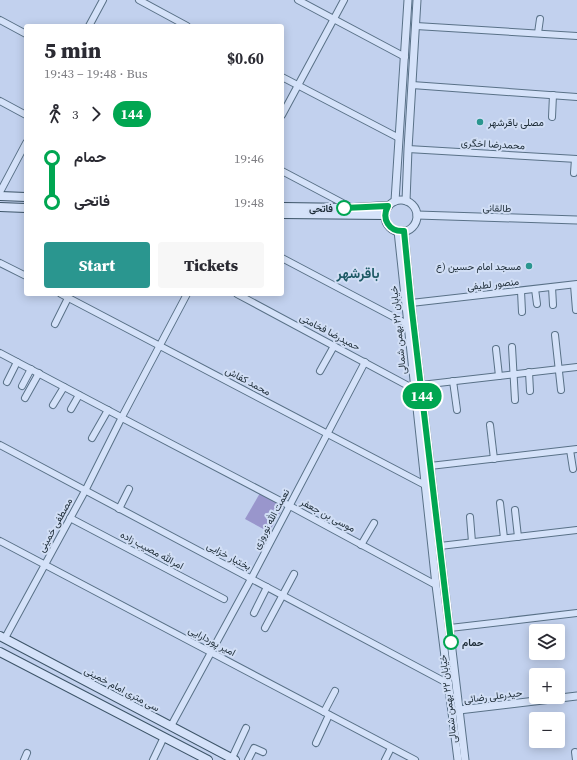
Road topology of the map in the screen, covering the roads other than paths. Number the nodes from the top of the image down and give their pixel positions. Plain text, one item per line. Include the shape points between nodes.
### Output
1 (103, 0) edge
2 (139, 0) edge
3 (298, 0) edge
4 (344, 0) edge
5 (408, 0) edge
6 (417, 0) edge
7 (334, 19) junction
8 (540, 19) dead end
9 (0, 20) edge
10 (90, 24) edge
11 (183, 24) edge
12 (416, 26) junction
13 (24, 33) edge
14 (538, 33) junction
15 (577, 36) edge
16 (405, 57) junction
17 (284, 78) edge
18 (412, 85) junction
19 (298, 86) junction
20 (553, 95) junction
21 (577, 97) edge
22 (0, 101) edge
23 (284, 111) edge
24 (24, 114) edge
25 (552, 117) dead end
26 (399, 138) junction
27 (24, 147) edge
28 (408, 149) junction
29 (576, 159) edge
30 (284, 172) edge
31 (574, 173) dead end
32 (2, 183) edge
33 (0, 192) edge
34 (0, 196) edge
35 (24, 197) edge
36 (395, 201) junction
37 (406, 201) junction
38 (284, 206) edge
39 (388, 206) junction
40 (0, 207) edge
41 (24, 208) edge
42 (355, 212) junction
43 (284, 214) edge
44 (385, 215) junction
45 (417, 215) junction
46 (577, 220) edge
47 (401, 231) junction
48 (284, 259) edge
49 (0, 263) edge
50 (24, 275) edge
51 (575, 285) edge
52 (552, 287) junction
53 (535, 289) junction
54 (521, 291) junction
55 (64, 296) edge
56 (186, 296) edge
57 (241, 296) edge
58 (68, 298) junction
59 (411, 303) junction
60 (537, 304) dead end
61 (553, 306) dead end
62 (576, 310) dead end
63 (522, 312) dead end
64 (55, 324) dead end
65 (407, 324) junction
66 (555, 335) dead end
67 (160, 346) junction
68 (334, 346) junction
69 (512, 346) dead end
70 (496, 349) dead end
71 (2, 354) edge
72 (0, 362) edge
73 (17, 362) junction
74 (365, 362) junction
75 (577, 367) edge
76 (31, 369) junction
77 (559, 369) junction
78 (320, 371) dead end
79 (530, 372) junction
80 (39, 374) junction
81 (514, 374) junction
82 (499, 376) junction
83 (453, 381) junction
84 (7, 382) dead end
85 (421, 385) junction
86 (22, 386) dead end
87 (64, 387) junction
88 (414, 389) junction
89 (561, 390) dead end
90 (530, 391) dead end
91 (79, 395) junction
92 (25, 398) dead end
93 (516, 400) dead end
94 (54, 405) dead end
95 (71, 409) dead end
96 (108, 410) junction
97 (457, 410) dead end
98 (122, 418) junction
99 (490, 425) dead end
100 (327, 434) junction
101 (92, 438) dead end
102 (0, 445) edge
103 (577, 449) edge
104 (570, 450) junction
105 (494, 459) junction
106 (430, 466) junction
107 (573, 469) dead end
108 (425, 485) junction
109 (129, 489) dead end
110 (85, 491) junction
111 (500, 503) dead end
112 (290, 506) junction
113 (119, 509) junction
114 (516, 510) dead end
115 (470, 517) dead end
116 (70, 518) junction
117 (374, 523) dead end
118 (577, 530) edge
119 (518, 537) junction
120 (504, 538) junction
121 (0, 541) edge
122 (472, 542) junction
123 (361, 545) junction
124 (440, 546) junction
125 (45, 565) junction
126 (294, 574) dead end
127 (251, 579) junction
128 (436, 585) junction
129 (267, 587) junction
130 (282, 595) junction
131 (224, 599) dead end
132 (254, 613) dead end
133 (577, 613) edge
134 (265, 628) dead end
135 (450, 628) junction
136 (2, 637) edge
137 (0, 652) edge
138 (212, 652) junction
139 (449, 684) junction
140 (335, 691) dead end
141 (577, 696) edge
142 (459, 710) junction
143 (326, 714) junction
144 (171, 726) junction
145 (246, 728) dead end
146 (164, 738) junction
147 (316, 743) dead end
148 (391, 748) junction
149 (263, 752) dead end
150 (575, 752) dead end
151 (27, 753) dead end
152 (233, 759) edge
153 (24, 760) edge
154 (153, 760) edge
155 (208, 760) edge
156 (248, 760) edge
157 (385, 760) edge
158 (415, 760) edge
159 (458, 760) edge
160 (465, 760) edge
161 (576, 760) edge

1 - 10 street
2 - 11 street
3 - 7 street
4 - 7 street
5 - 16 street
6 - 12 street
7 - 16 street
7 - 19 street
8 - 14 street
9 - 13 street
12 - 14 street
12 - 18 street
14 - 15 street
16 - 26 street
17 - 19 street
18 - 20 street
18 - 28 street
19 - 23 street
19 - 26 street
20 - 21 street
20 - 25 street
22 - 24 street
26 - 36 street
27 - 32 street
28 - 29 street, محمدرضا اخگری
28 - 37 street
29 - 31 street
30 - 42 street
32 - 33 street
34 - 35 main road
36 - 37 street
36 - 39 street
37 - 45 street via 414,206
38 - 42 main road
39 - 42 main road
39 - 44 street
40 - 41 main road
42 - 43 main road
42 - 44 main road
44 - 47 street via 387,224
45 - 46 street, طالقانی
45 - 47 street via 415,224 408,230
47 - 59 street, خیابان ۲۲ بهمن شمالی
47 - 65 street, خیابان ۲۲ بهمن شمالی
48 - 65 street
49 - 50 street
51 - 52 street, منصور لطیفی
51 - 62 street
52 - 53 street, منصور لطیفی
52 - 61 street
53 - 54 street, منصور لطیفی
53 - 60 street
54 - 59 street, منصور لطیفی
54 - 63 street
55 - 58 street, محمد کفاش
56 - 67 street, مصطفی خمینی
57 - 68 street, حمیدرضا فخامتی
58 - 64 street
58 - 67 street, محمد کفاش
59 - 85 street, خیابان ۲۲ بهمن شمالی
65 - 88 street, خیابان ۲۲ بهمن شمالی
66 - 77 street
67 - 98 street, مصطفی خمینی
67 - 100 street, محمد کفاش
68 - 74 street, حمیدرضا فخامتی
68 - 78 street
69 - 81 street
70 - 82 street
71 - 72 street
71 - 73 street, موسی بن جعفر
73 - 76 street, موسی بن جعفر
73 - 84 street
74 - 88 street, حمیدرضا فخامتی
74 - 100 street, نعمت الله نوروزی
75 - 77 street
76 - 80 street, موسی بن جعفر
76 - 86 street
77 - 79 street
77 - 89 street
79 - 81 street
79 - 90 street
80 - 87 street, موسی بن جعفر
80 - 92 street
81 - 82 street
81 - 93 street
82 - 83 street
83 - 85 street
83 - 97 street
85 - 106 street, خیابان ۲۲ بهمن شمالی
87 - 91 street, موسی بن جعفر
87 - 94 street
88 - 108 street, خیابان ۲۲ بهمن شمالی
91 - 95 street
91 - 96 street, موسی بن جعفر
96 - 98 street, موسی بن جعفر
96 - 101 street
98 - 110 street, مصطفی خمینی
98 - 112 street, موسی بن جعفر
99 - 105 street
100 - 108 street, محمد کفاش
100 - 112 street, نعمت الله نوروزی
102 - 110 street, بختیار خزایی
103 - 104 street
104 - 105 street
104 - 107 street
105 - 106 street
106 - 124 street, خیابان ۲۲ بهمن شمالی
108 - 128 street, خیابان ۲۲ بهمن شمالی
109 - 113 street
110 - 113 street, بختیار خزایی
110 - 116 street, مصطفی خمینی
111 - 120 street
112 - 123 street, موسی بن جعفر
112 - 127 street, نعمت الله نوروزی
113 - 127 street, بختیار خزایی
114 - 119 street
115 - 122 street
116 - 125 street, مصطفی خمینی
116 - 131 street, امرالله مصیب زاده
117 - 123 street
118 - 119 street
119 - 120 street
120 - 122 street
121 - 125 street, امیر پوردارایی
122 - 124 street
123 - 128 street, موسی بن جعفر
124 - 135 street, خیابان ۲۲ بهمن شمالی
125 - 136 street, مصطفی خمینی
125 - 138 street, امیر پوردارایی
126 - 130 street
127 - 129 street, بختیار خزایی
127 - 138 street, نعمت الله نوروزی
128 - 139 street, خیابان ۲۲ بهمن شمالی
129 - 130 street, بختیار خزایی
129 - 132 street
130 - 134 street
130 - 139 street, بختیار خزایی
133 - 135 street
135 - 142 street, خیابان ۲۲ بهمن شمالی
136 - 144 main road, سی متری امام خمینی
137 - 146 main road
138 - 143 street, امیر پوردارایی
138 - 144 street, نعمت الله نوروزی
139 - 159 street, خیابان ۲۲ بهمن شمالی
140 - 143 street
141 - 142 street, حیدرعلی رضائی
142 - 160 street, خیابان ۲۲ بهمن شمالی
143 - 147 street
143 - 148 street, امیر پوردارایی
144 - 152 main road, سی متری امام خمینی
145 - 152 street
146 - 154 street
146 - 155 main road
148 - 157 street
148 - 158 street, امیر پوردارایی
149 - 156 street via 254,748
150 - 161 street
151 - 153 street

